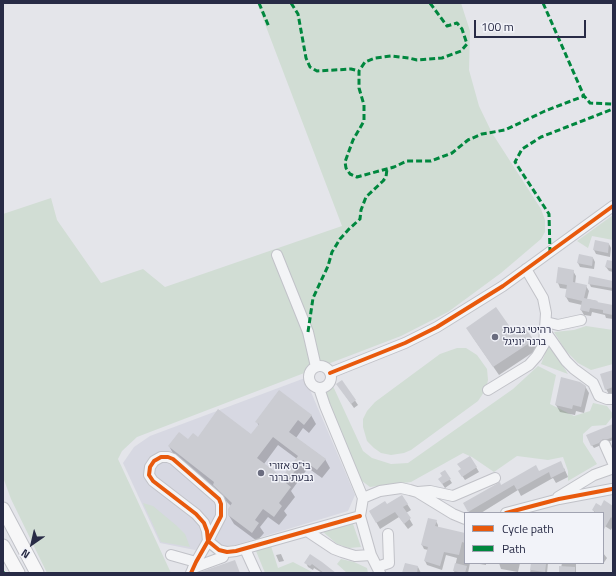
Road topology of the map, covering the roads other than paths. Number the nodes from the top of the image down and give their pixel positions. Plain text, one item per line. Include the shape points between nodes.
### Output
1 (613, 206) edge
2 (277, 255) dead end
3 (526, 269) junction
4 (581, 320) dead end
5 (545, 326) junction
6 (316, 367) junction
7 (330, 373) junction
8 (319, 388) junction
9 (488, 390) dead end
10 (613, 399) edge
11 (605, 444) dead end
12 (612, 467) edge
13 (495, 478) dead end
14 (612, 489) edge
15 (417, 492) junction
16 (363, 498) junction
17 (553, 500) junction
18 (3, 509) edge
19 (510, 512) edge
20 (360, 516) junction
21 (464, 519) edge
22 (307, 531) junction
23 (388, 534) dead end
24 (208, 541) junction
25 (3, 546) edge
26 (245, 549) junction
27 (171, 555) dead end
28 (371, 555) junction
29 (223, 557) dead end
30 (193, 568) edge
31 (378, 570) edge
32 (18, 573) edge
33 (37, 573) edge
34 (256, 573) edge

1 - 3 street
2 - 6 street via 308,332
3 - 5 street via 543,298
3 - 7 street via 503,286 406,343
4 - 5 street
5 - 9 street via 544,344 529,365
5 - 10 street via 566,361 592,382 599,396
6 - 7 street via 325,367
6 - 8 street via 310,372 309,380
7 - 8 street via 329,383
8 - 16 street via 324,406
11 - 12 street
12 - 14 street via 606,475
12 - 17 street
13 - 15 street via 453,496
14 - 17 street
15 - 16 street via 401,488 380,491
15 - 21 street
16 - 20 street
17 - 19 street
18 - 33 main road
20 - 22 street
20 - 28 street
22 - 26 street
22 - 28 street via 334,549 355,556
23 - 31 street via 388,563
24 - 24 street via 220,516 219,499 173,459 161,457 154,461 149,475 153,481 196,514 204,523
24 - 26 street via 219,550 227,552
24 - 30 street
25 - 32 main road
26 - 34 street
27 - 30 street
28 - 31 street
29 - 30 street

